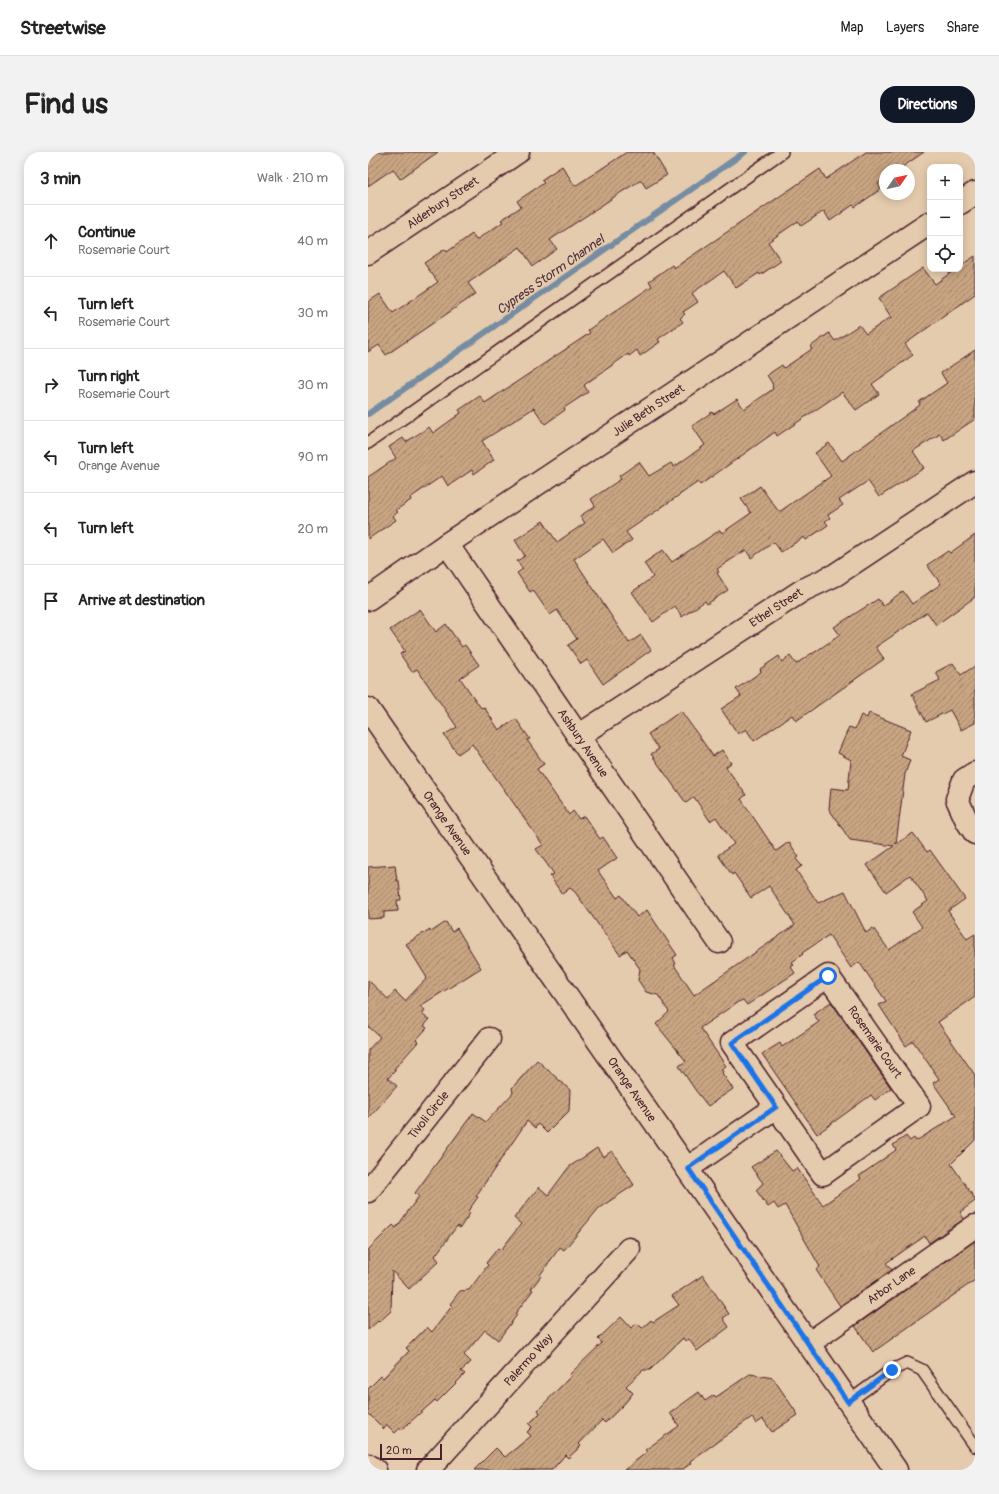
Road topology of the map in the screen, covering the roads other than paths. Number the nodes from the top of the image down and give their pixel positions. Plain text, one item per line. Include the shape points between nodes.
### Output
1 (518, 152) edge
2 (782, 152) edge
3 (975, 193) edge
4 (963, 201) edge
5 (927, 225) edge
6 (368, 253) edge
7 (368, 443) edge
8 (975, 482) edge
9 (447, 544) junction
10 (368, 599) edge
11 (368, 709) edge
12 (578, 736) junction
13 (975, 773) edge
14 (975, 833) edge
15 (719, 942) dead end
16 (489, 1039) dead end
17 (776, 1107) junction
18 (688, 1168) junction
19 (368, 1192) edge
20 (975, 1226) edge
21 (629, 1249) dead end
22 (808, 1344) junction
23 (848, 1402) junction
24 (975, 1446) edge
25 (368, 1465) edge
26 (374, 1470) edge
27 (428, 1470) edge
28 (896, 1470) edge

1 - 6 street, Alderbury Street
2 - 7 lane
3 - 4 street
5 - 9 street, Julie Beth Street
8 - 12 street, Ethel Street via 835,575 803,590
9 - 10 street, Julie Beth Street
9 - 12 street, Ashbury Avenue
11 - 18 street, Orange Avenue
12 - 15 street, Ashbury Avenue
13 - 14 street via 964,780 957,799
16 - 19 street, Tivoli Circle
17 - 17 street, Rosemarie Court via 823,1174 919,1106 828,976 732,1043
17 - 18 street
18 - 22 street, Orange Avenue
20 - 22 street, Arbor Lane
21 - 27 street, Palermo Way
22 - 23 street, Orange Avenue
23 - 24 lane via 892,1370 907,1363 922,1370
23 - 28 street, Orange Avenue
25 - 26 street

